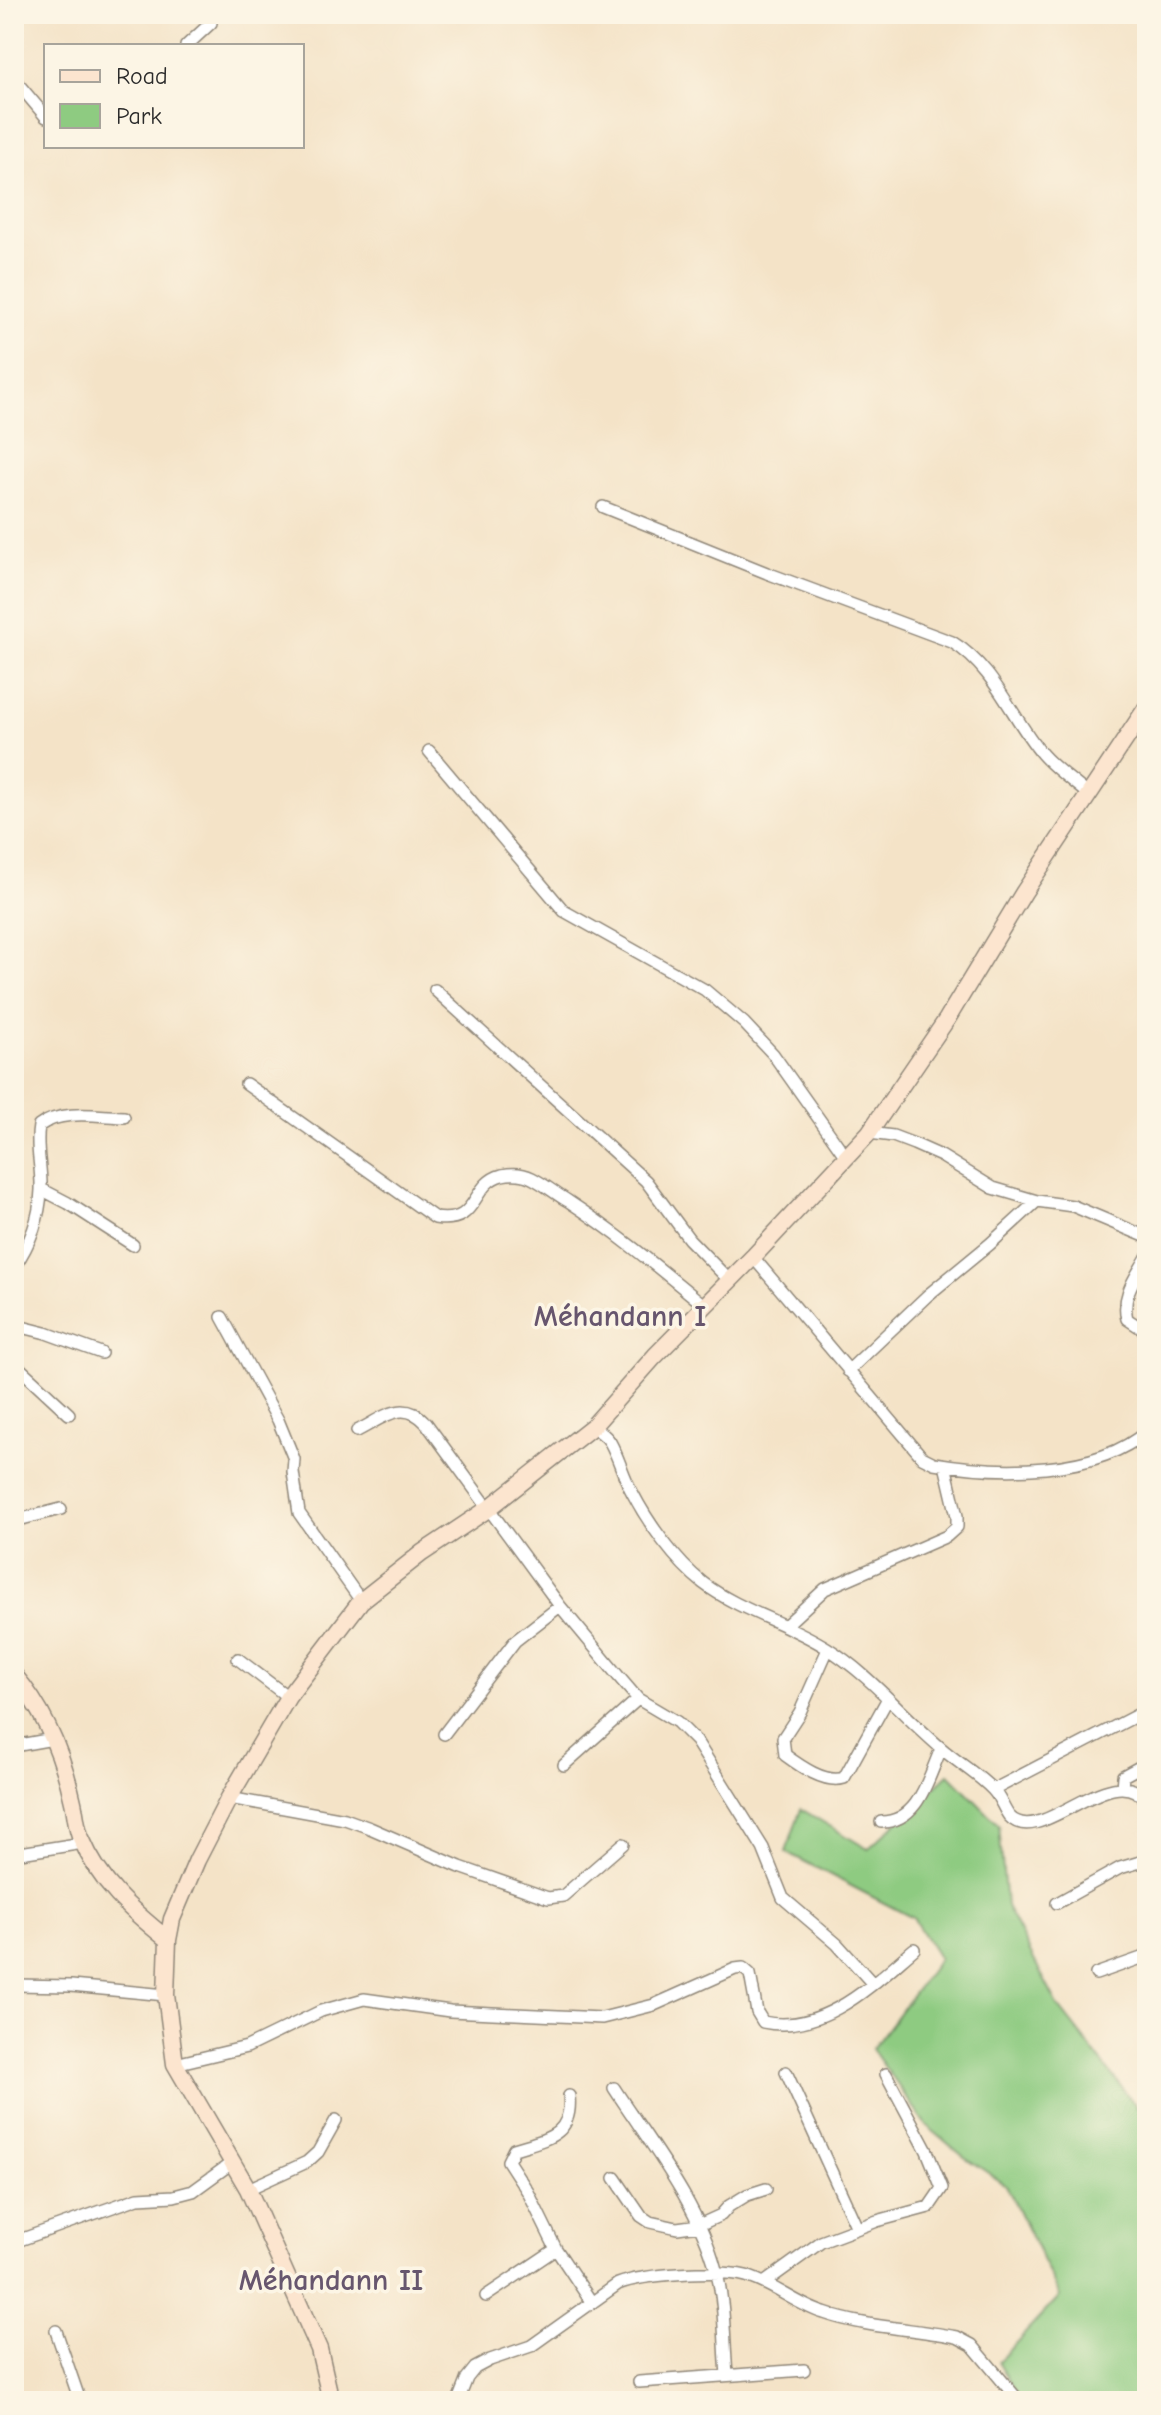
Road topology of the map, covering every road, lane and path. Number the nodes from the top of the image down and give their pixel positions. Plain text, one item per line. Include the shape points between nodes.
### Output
1 (211, 23) dead end
2 (188, 44) edge
3 (14, 79) edge
4 (44, 115) edge
5 (603, 507) dead end
6 (1147, 707) edge
7 (429, 751) dead end
8 (1089, 795) junction
9 (435, 990) dead end
10 (246, 1084) dead end
11 (124, 1117) dead end
12 (869, 1133) junction
13 (846, 1157) junction
14 (41, 1189) junction
15 (1037, 1201) junction
16 (1147, 1237) edge
17 (133, 1245) dead end
18 (753, 1257) junction
19 (1147, 1257) edge
20 (14, 1267) edge
21 (730, 1281) junction
22 (705, 1306) junction
23 (222, 1317) dead end
24 (14, 1325) edge
25 (1147, 1332) edge
26 (101, 1353) dead end
27 (14, 1363) edge
28 (848, 1371) junction
29 (69, 1414) dead end
30 (593, 1426) junction
31 (357, 1431) dead end
32 (1147, 1431) edge
33 (945, 1465) junction
34 (61, 1509) dead end
35 (488, 1509) junction
36 (14, 1521) edge
37 (361, 1601) junction
38 (560, 1606) junction
39 (785, 1626) junction
40 (828, 1649) junction
41 (238, 1659) dead end
42 (14, 1675) edge
43 (288, 1697) junction
44 (638, 1699) junction
45 (887, 1700) junction
46 (1147, 1710) edge
47 (444, 1734) dead end
48 (53, 1739) junction
49 (14, 1746) edge
50 (941, 1749) junction
51 (1147, 1763) edge
52 (564, 1765) dead end
53 (1122, 1788) junction
54 (993, 1790) junction
55 (229, 1798) junction
56 (1147, 1802) edge
57 (881, 1822) dead end
58 (83, 1843) junction
59 (623, 1844) dead end
60 (14, 1854) edge
61 (1147, 1860) edge
62 (1057, 1903) dead end
63 (168, 1940) junction
64 (914, 1949) dead end
65 (1147, 1956) edge
66 (1096, 1974) dead end
67 (873, 1984) junction
68 (14, 1985) edge
69 (166, 1995) junction
70 (175, 2064) junction
71 (786, 2072) dead end
72 (886, 2074) dead end
73 (614, 2088) dead end
74 (569, 2096) dead end
75 (336, 2120) dead end
76 (233, 2162) junction
77 (615, 2178) dead end
78 (248, 2189) junction
79 (766, 2189) dead end
80 (699, 2225) junction
81 (857, 2228) junction
82 (14, 2242) edge
83 (556, 2249) junction
84 (717, 2273) junction
85 (764, 2283) junction
86 (486, 2296) dead end
87 (592, 2303) junction
88 (56, 2331) dead end
89 (804, 2370) dead end
90 (727, 2375) junction
91 (639, 2382) dead end
92 (80, 2401) edge
93 (331, 2401) edge
94 (458, 2401) edge
95 (1019, 2401) edge

1 - 2 street
3 - 4 street
5 - 8 street via 969,652 1043,755
6 - 8 street
7 - 13 street via 564,911 705,990 744,1023 773,1054
8 - 12 street
9 - 21 street via 646,1181 689,1239
10 - 22 street via 435,1218 462,1215 496,1177 531,1177 617,1233
11 - 14 street via 61,1116 39,1126
12 - 13 street
12 - 15 street via 914,1144 993,1188
13 - 18 street
14 - 17 street
14 - 20 street via 36,1223
15 - 16 street via 1073,1206
15 - 28 street
18 - 21 street
18 - 28 street
19 - 25 street via 1124,1309 1127,1319
21 - 22 street
22 - 30 street
23 - 37 street via 294,1459 299,1513
24 - 26 street
27 - 29 street
28 - 33 street via 922,1457
30 - 35 street
30 - 39 street via 609,1440 648,1522 701,1581
31 - 35 street via 394,1412 416,1412
32 - 33 street via 1110,1453 1043,1469
33 - 39 street via 957,1527 825,1589
34 - 36 street
35 - 37 street
35 - 38 street
37 - 43 street
38 - 44 street
38 - 47 street via 515,1641
39 - 40 street
40 - 45 street
40 - 45 street via 783,1738 785,1755 828,1779 844,1778
41 - 43 street
42 - 48 street
43 - 55 street
44 - 52 street
44 - 67 street via 677,1722 696,1741 763,1848 783,1898 837,1944
45 - 50 street
46 - 54 street
48 - 49 street
48 - 58 street
50 - 54 street
50 - 57 street via 916,1805 895,1822
51 - 53 street via 1123,1776
53 - 54 street via 1029,1823 1015,1821
53 - 56 street
55 - 59 street via 345,1819 548,1898 563,1896
55 - 63 street via 197,1860
58 - 60 street
58 - 63 street via 124,1905
61 - 62 street via 1120,1868
63 - 69 street
64 - 67 street
65 - 66 street
67 - 70 street via 817,2018 774,2025 763,2022 757,2012 750,1974 743,1968 654,2005 602,2018 450,2011 364,1999 321,2011 247,2047
68 - 69 street
69 - 70 street
70 - 76 street
71 - 81 street
72 - 81 street via 942,2188 929,2207
73 - 80 street
74 - 83 street via 571,2113 564,2127 514,2149 508,2161
75 - 78 street via 307,2162
76 - 78 street
76 - 82 street via 193,2191 138,2198
77 - 80 street via 650,2222 677,2228
78 - 93 street via 319,2349
79 - 80 street
80 - 84 street
81 - 85 street via 821,2242
83 - 86 street
83 - 87 street
84 - 85 street
84 - 87 street via 631,2279
84 - 90 street
85 - 95 street via 823,2313 957,2337 972,2345
87 - 94 street via 531,2346 475,2368
88 - 92 street
89 - 90 street
90 - 91 street

